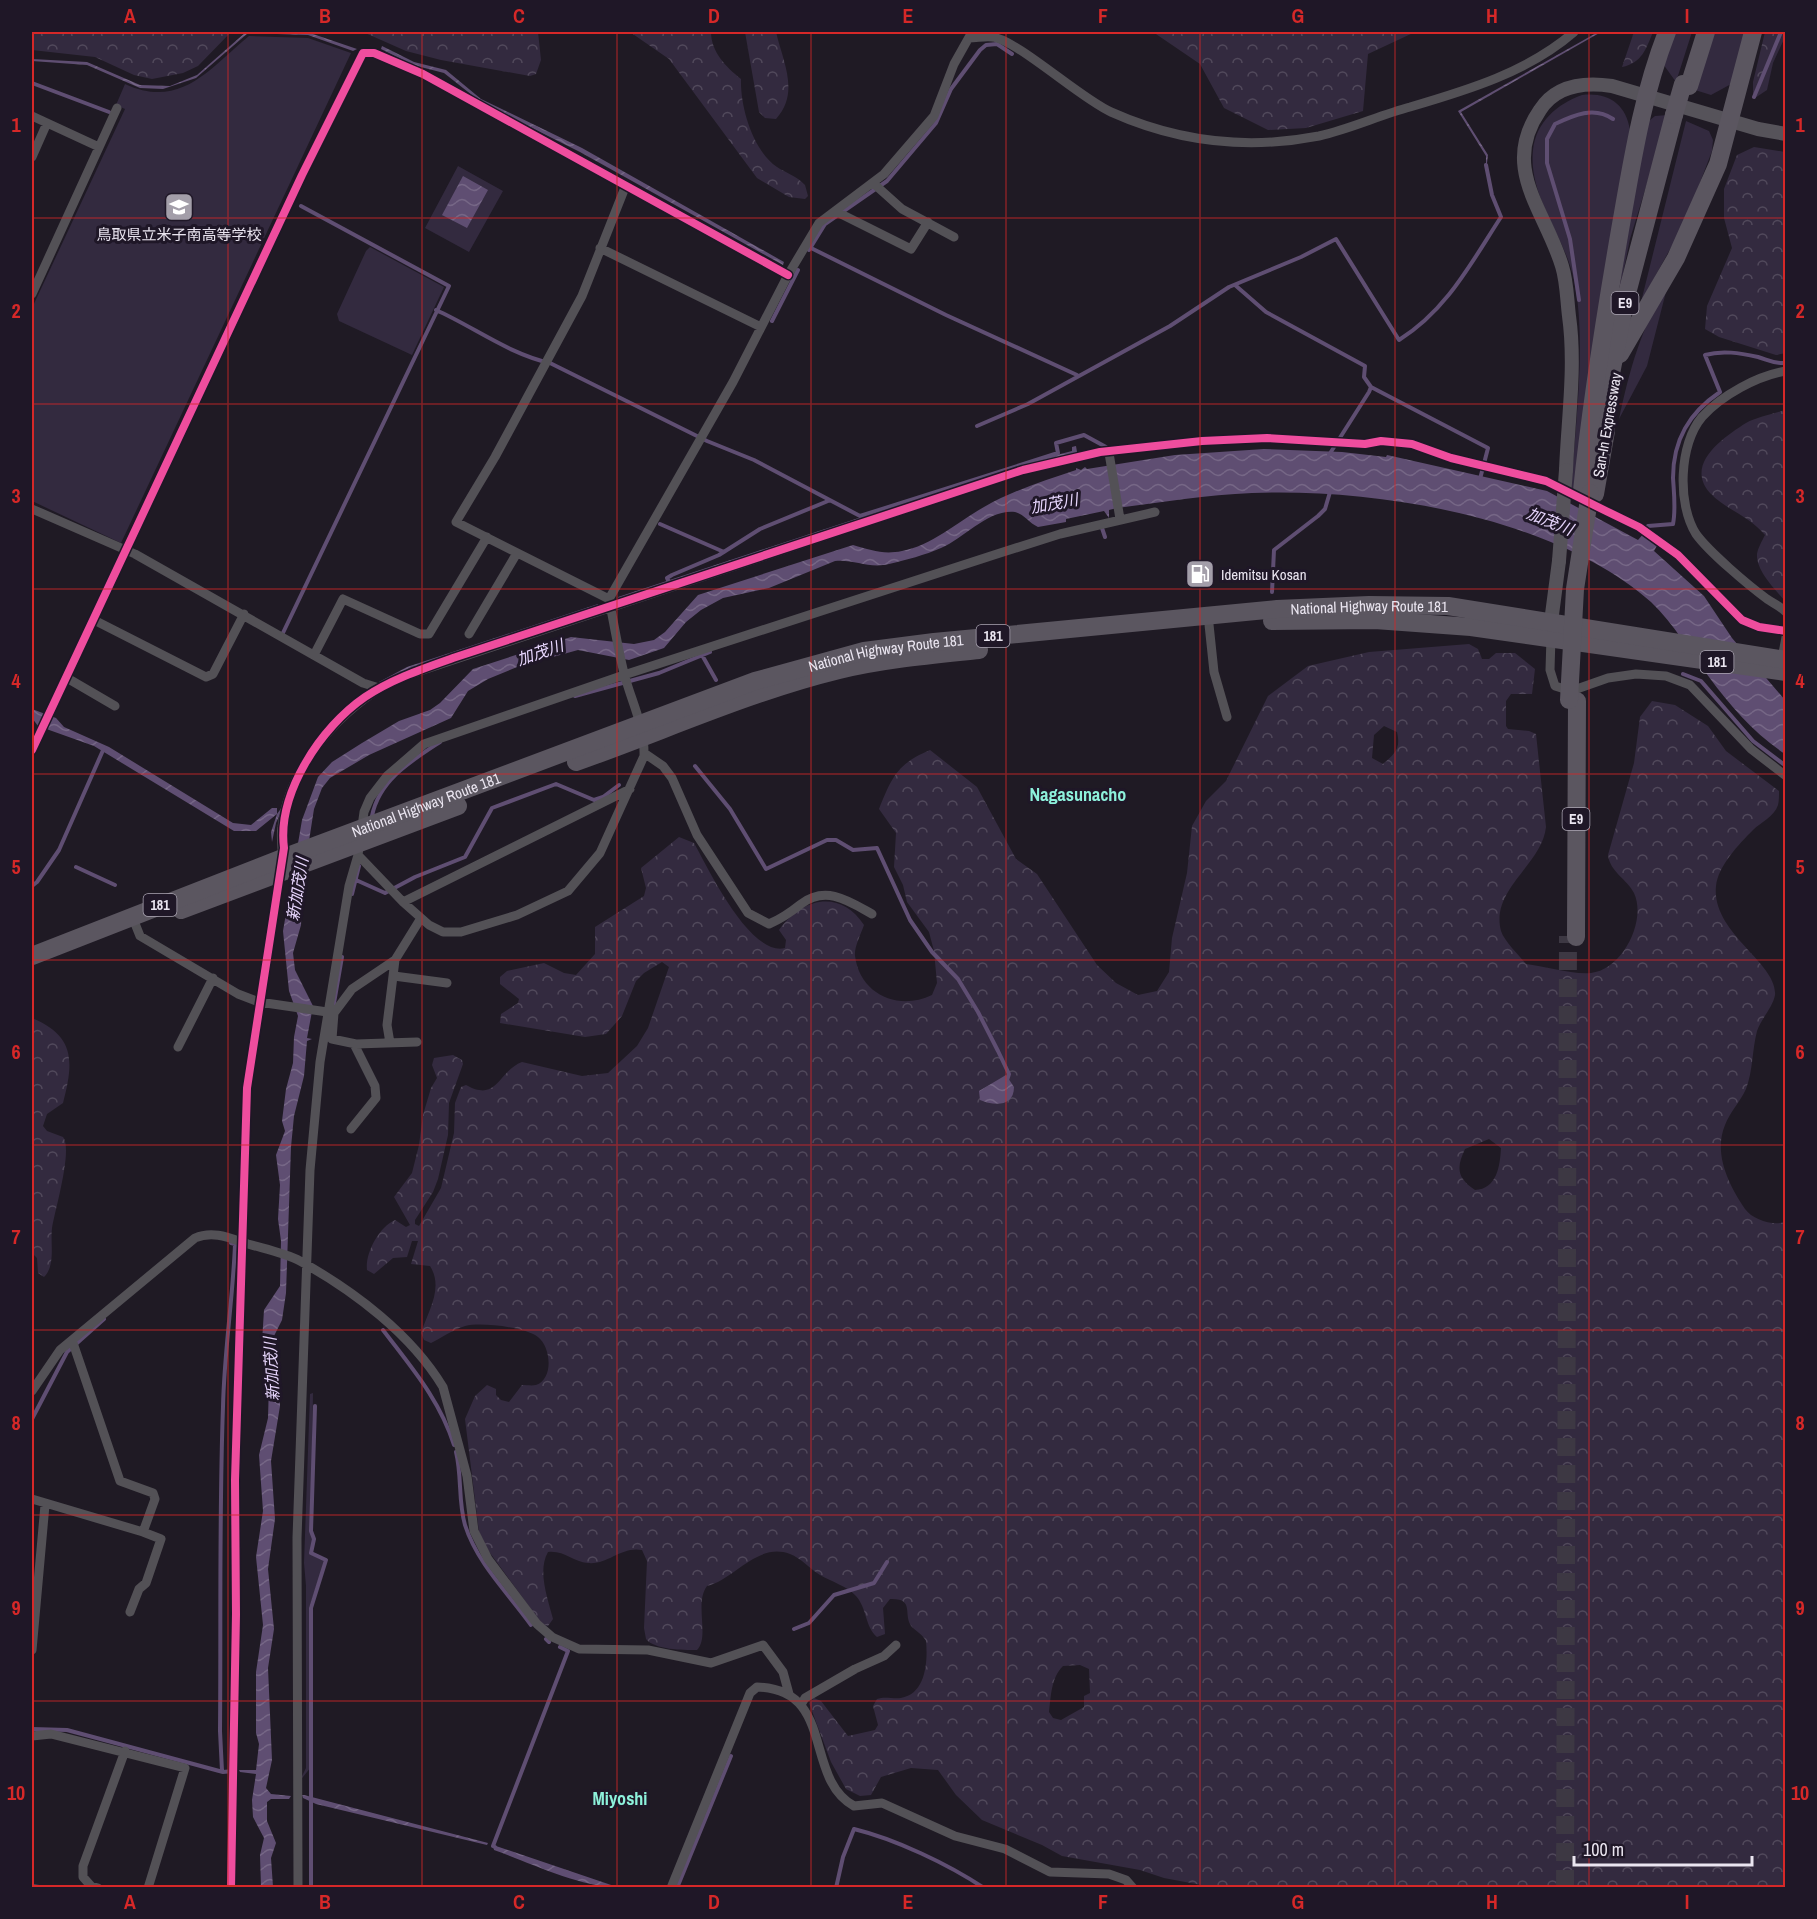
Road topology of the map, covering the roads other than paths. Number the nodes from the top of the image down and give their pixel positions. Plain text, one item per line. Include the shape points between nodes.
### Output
1 (1574, 32) edge
2 (1668, 32) edge
3 (1700, 32) edge
4 (1706, 32) edge
5 (1753, 32) edge
6 (971, 35) edge
7 (1686, 85) junction
8 (1645, 95) junction
9 (117, 108) dead end
10 (32, 116) edge
11 (1677, 116) junction
12 (1730, 119) junction
13 (47, 123) junction
14 (1785, 134) edge
15 (99, 147) junction
16 (32, 157) edge
17 (873, 183) junction
18 (626, 185) junction
19 (835, 211) junction
20 (928, 222) junction
21 (954, 237) dead end
22 (600, 248) junction
23 (788, 275) junction
24 (32, 294) edge
25 (761, 327) junction
26 (1620, 354) junction
27 (1785, 371) edge
28 (1110, 456) junction
29 (1589, 493) junction
30 (32, 508) edge
31 (1155, 512) dead end
32 (1120, 519) junction
33 (487, 537) junction
34 (127, 551) junction
35 (517, 553) junction
36 (610, 606) junction
37 (1785, 612) edge
38 (244, 614) junction
39 (94, 620) junction
40 (1209, 620) junction
41 (1551, 631) junction
42 (1785, 631) edge
43 (469, 634) dead end
44 (1785, 637) edge
45 (314, 655) junction
46 (1781, 664) edge
47 (624, 673) junction
48 (67, 678) junction
49 (379, 688) junction
50 (1573, 700) junction
51 (115, 706) dead end
52 (1227, 717) dead end
53 (643, 738) junction
54 (32, 750) edge
55 (1785, 776) edge
56 (630, 789) junction
57 (360, 841) junction
58 (284, 865) junction
59 (403, 902) junction
60 (872, 914) dead end
61 (421, 918) junction
62 (134, 921) junction
63 (1572, 937) tunnel mouth
64 (32, 956) edge
65 (395, 960) junction
66 (32, 968) edge
67 (394, 976) junction
68 (213, 978) junction
69 (447, 983) dead end
70 (261, 1003) junction
71 (328, 1012) junction
72 (417, 1042) dead end
73 (390, 1043) junction
74 (354, 1044) junction
75 (178, 1047) dead end
76 (351, 1129) dead end
77 (246, 1243) junction
78 (302, 1263) junction
79 (72, 1340) junction
80 (32, 1391) edge
81 (32, 1499) edge
82 (45, 1505) junction
83 (143, 1532) junction
84 (130, 1612) dead end
85 (896, 1646) dead end
86 (32, 1650) edge
87 (789, 1694) junction
88 (802, 1703) junction
89 (32, 1736) edge
90 (125, 1751) junction
91 (98, 1887) edge
92 (148, 1887) edge
93 (231, 1887) edge
94 (298, 1887) edge
95 (671, 1887) edge
96 (1133, 1887) edge

1 - 6 street via 1481,86 1321,135 1276,143 1195,140 1153,129 1108,111 1003,41
2 - 8 highway
3 - 7 highway, San-In Expressway / E9
4 - 7 highway, San-In Expressway / E9
5 - 12 highway
6 - 17 street via 954,64 934,116
7 - 11 highway, San-In Expressway / E9, bridge
8 - 12 street
8 - 29 highway via 1598,355
8 - 41 street, bridge via 1592,83 1570,87 1542,106 1527,133 1522,153 1527,183 1562,267 1570,320 1566,470
9 - 15 street
10 - 13 street
11 - 26 highway, San-In Expressway / E9
11 - 29 highway, San-In Expressway / E9 via 1647,212 1614,353
12 - 14 street
12 - 26 highway via 1718,164 1685,240
13 - 15 street
13 - 16 street
15 - 24 street
17 - 19 street
17 - 20 street via 902,209
18 - 22 street
18 - 23 street
18 - 34 street via 423,74 374,53 363,53
19 - 20 street via 911,249
19 - 23 street via 819,223
20 - 21 street
22 - 25 street
22 - 33 street via 582,296 456,522
23 - 25 street
25 - 36 street
26 - 29 highway, San-In Expressway / E9
27 - 37 street via 1749,384 1702,417 1692,435 1682,491 1690,521 1701,539
28 - 32 street
28 - 36 street via 1069,458 1023,470
28 - 42 street via 1178,443 1267,438 1412,444 1451,458 1546,481 1623,519 1678,555 1742,620
29 - 50 highway, San-In Expressway / E9
29 - 50 highway, San-In Expressway / E9, bridge via 1575,589
30 - 34 street
31 - 32 street
32 - 47 street via 1000,553
33 - 35 street
33 - 45 street via 429,634 420,634 343,599
34 - 38 street
34 - 39 street
35 - 36 street
35 - 43 street
36 - 47 street
36 - 49 street via 415,671
38 - 39 street via 213,674 206,677
38 - 45 street
39 - 48 street
40 - 41 highway, National Highway Route 181 / 181 via 1346,606 1448,606
40 - 52 street via 1214,672
40 - 53 highway, National Highway Route 181 / 181 via 864,651 755,681
41 - 46 highway, National Highway Route 181 / 181
41 - 55 street via 1550,670 1555,686 1571,691 1608,678 1636,674 1666,676 1690,685 1751,748
44 - 46 street
45 - 49 street
47 - 53 street
47 - 57 street via 424,744 378,786 364,812
48 - 51 street
48 - 54 street
49 - 58 street via 350,709 320,742 306,765 281,829
50 - 63 highway, San-In Expressway / E9
53 - 56 street
53 - 57 highway, National Highway Route 181 / 181
53 - 60 street via 672,778 697,835 756,920 769,924 822,894 848,900
56 - 59 street
56 - 61 street via 600,853 576,884 562,895 517,915 461,932 443,932
57 - 58 highway, National Highway Route 181 / 181
57 - 59 street
57 - 71 street
58 - 62 highway, National Highway Route 181 / 181
58 - 70 street
59 - 61 street
61 - 65 street
62 - 64 highway, National Highway Route 181 / 181
62 - 66 highway, National Highway Route 181 / 181
62 - 68 street via 140,936
65 - 67 street
65 - 71 street via 352,988
67 - 69 street
67 - 73 street via 387,1025
68 - 70 street
68 - 75 street
70 - 71 street
70 - 77 street via 248,1088
71 - 74 street via 332,1039
71 - 78 street via 314,1109
72 - 73 street
73 - 74 street
74 - 76 street via 375,1086 376,1098
77 - 78 street
77 - 79 street via 213,1234 195,1238
77 - 93 street via 235,1480
78 - 87 street via 332,1280 392,1325 437,1376 444,1387 465,1463 474,1530 488,1559 544,1631 579,1649 648,1650 711,1663 763,1645 783,1672
78 - 94 street via 297,1538
79 - 80 street via 60,1350
79 - 83 street via 120,1481 153,1493 155,1499
81 - 82 street
82 - 83 street
82 - 86 street
83 - 84 street via 161,1539 146,1583
85 - 88 street
87 - 88 street
87 - 95 street via 765,1688 750,1693
88 - 96 street via 831,1779 850,1804 858,1807 882,1803 955,1836 1005,1849 1050,1872 1109,1874
89 - 90 street via 51,1734
90 - 91 street via 83,1866 83,1877 91,1886
90 - 92 street via 185,1768

